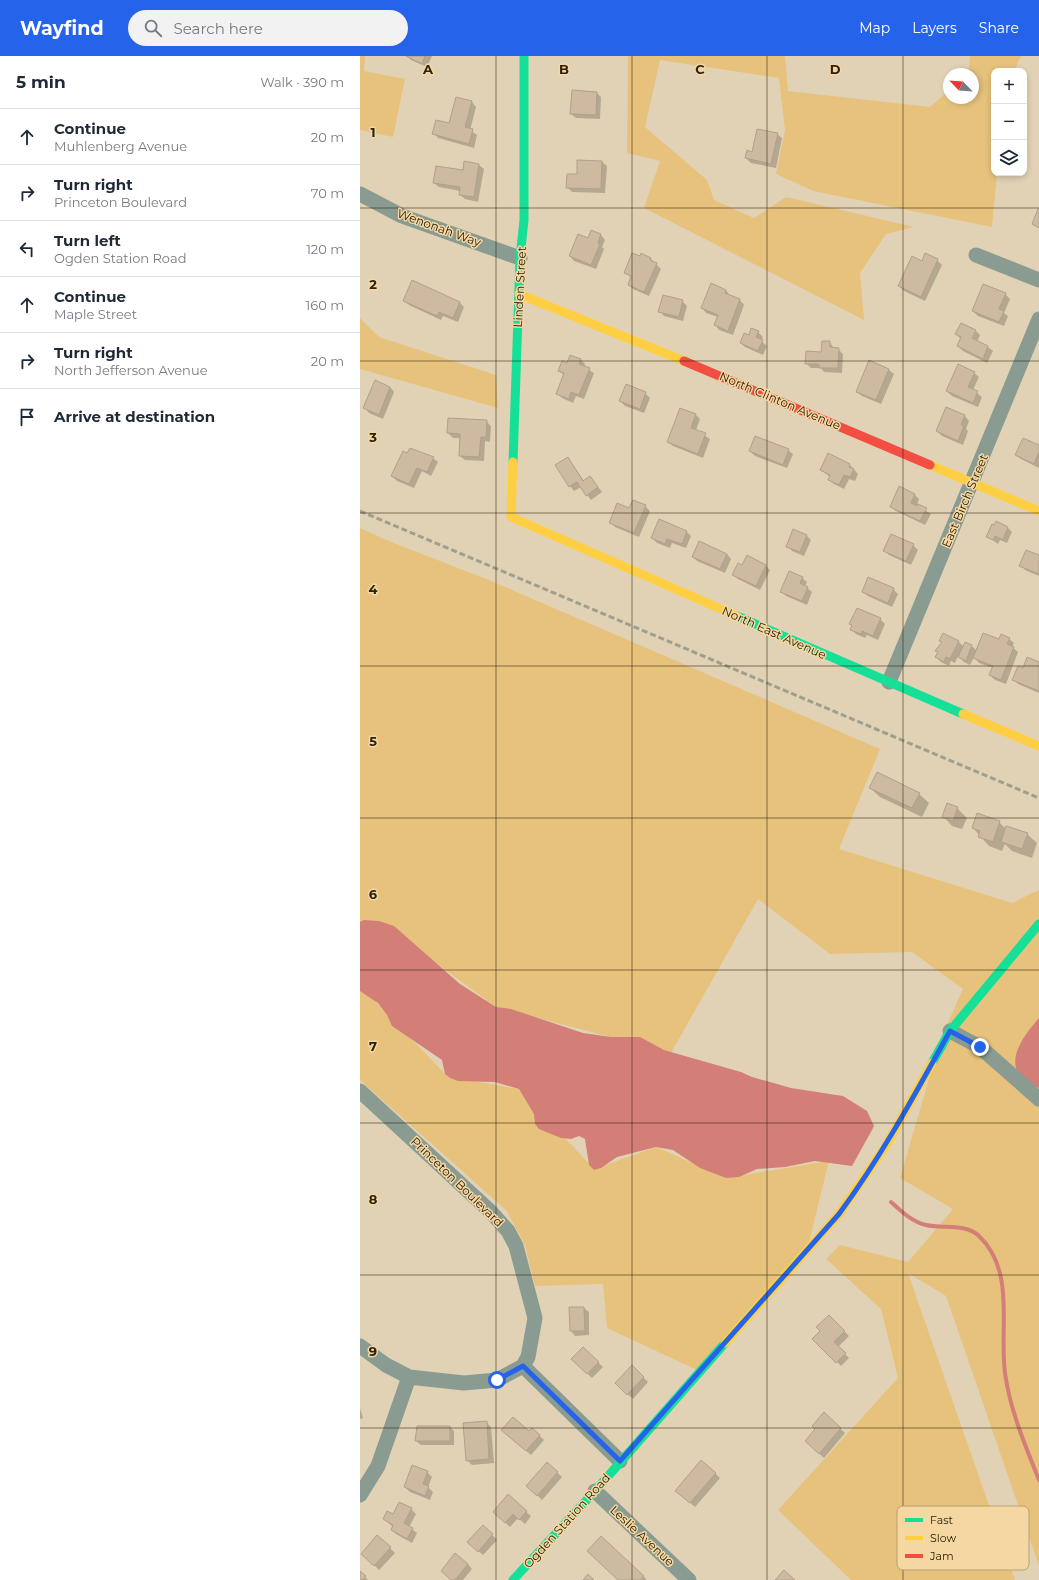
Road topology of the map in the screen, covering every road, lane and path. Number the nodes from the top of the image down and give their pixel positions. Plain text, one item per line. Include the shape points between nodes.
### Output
1 (524, 56) edge
2 (360, 194) edge
3 (976, 255) dead end
4 (520, 258) junction
5 (1039, 280) edge
6 (519, 294) junction
7 (1039, 319) edge
8 (972, 483) junction
9 (1039, 511) edge
10 (511, 517) joint
11 (889, 682) junction
12 (1039, 746) edge
13 (1039, 924) edge
14 (950, 1031) junction
15 (360, 1091) edge
16 (1039, 1099) edge
17 (360, 1346) edge
18 (523, 1366) junction
19 (409, 1377) junction
20 (620, 1461) junction
21 (596, 1491) junction
22 (360, 1495) edge
23 (513, 1580) edge
24 (689, 1580) edge

1 - 4 street, Linden Street via 524,220
2 - 4 street, Wenonah Way via 402,216
3 - 5 street
4 - 6 street, Linden Street
6 - 8 street, North Clinton Avenue via 619,333
6 - 10 street, Linden Street
7 - 8 street, East Birch Street
8 - 9 street, North Clinton Avenue
8 - 11 street, East Birch Street
10 - 11 street, North East Avenue
11 - 12 street, North East Avenue
13 - 14 street, Ogden Station Road
14 - 16 street via 980,1047
14 - 20 street, Ogden Station Road via 887,1144 839,1214
15 - 18 street, Princeton Boulevard via 491,1212 508,1231 516,1246 535,1318 528,1357
17 - 19 street via 386,1365
18 - 19 street via 497,1380 464,1383
18 - 20 street
19 - 22 street via 378,1466
20 - 21 street, Ogden Station Road
21 - 23 street, Ogden Station Road
21 - 24 street, Leslie Avenue

